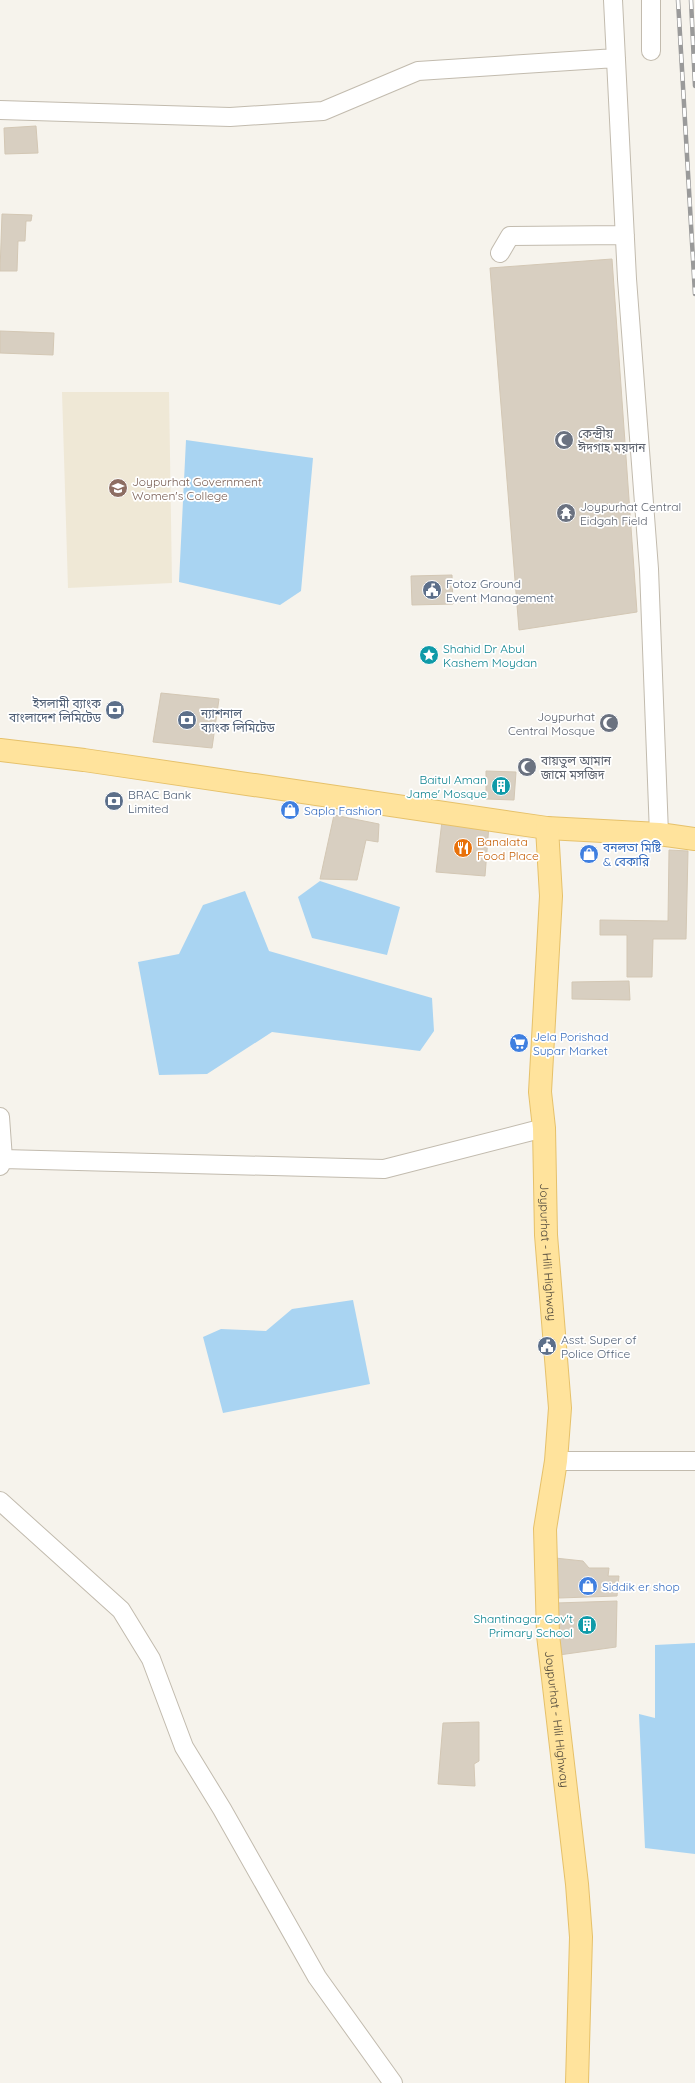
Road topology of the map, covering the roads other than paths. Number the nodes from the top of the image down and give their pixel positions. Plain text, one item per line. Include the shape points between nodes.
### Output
1 (613, 0) edge
2 (651, 0) edge
3 (651, 50) dead end
4 (616, 58) junction
5 (0, 110) edge
6 (625, 235) junction
7 (500, 253) dead end
8 (0, 750) edge
9 (547, 828) junction
10 (659, 834) junction
11 (695, 839) edge
12 (0, 1118) edge
13 (544, 1128) junction
14 (2, 1163) edge
15 (556, 1461) junction
16 (695, 1461) edge
17 (0, 1501) edge
18 (393, 2083) edge
19 (577, 2083) edge

1 - 4 street
2 - 3 street
4 - 5 street via 418,71 323,111 230,117
4 - 6 street
6 - 7 street via 510,236
6 - 10 street via 649,569
8 - 9 main road
9 - 10 main road
9 - 13 main road, Joypurhat - Hili Highway via 551,896 540,1092
10 - 11 main road
12 - 14 street
13 - 14 street via 384,1169
13 - 15 main road, Joypurhat - Hili Highway via 546,1235 560,1408
15 - 16 street
15 - 19 main road, Joypurhat - Hili Highway via 545,1529 548,1635 577,1884 580,1937
17 - 18 street via 121,1610 151,1659 184,1747 222,1809 316,1977

